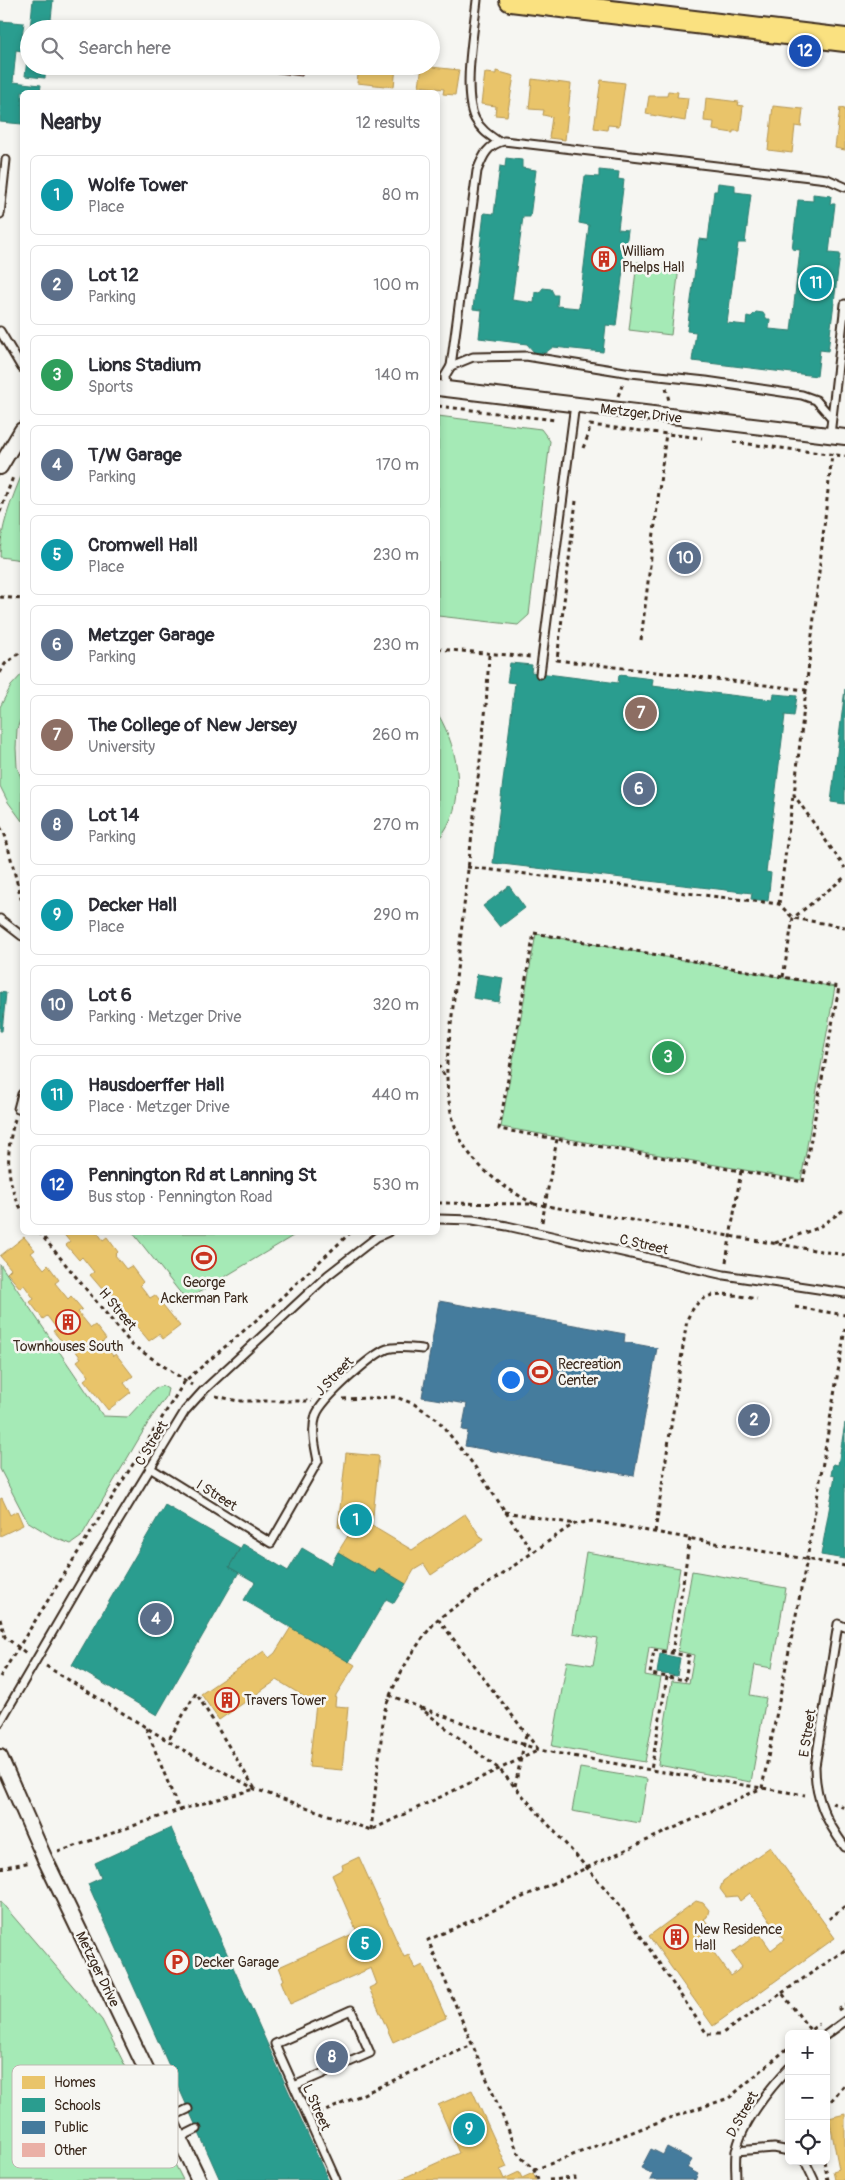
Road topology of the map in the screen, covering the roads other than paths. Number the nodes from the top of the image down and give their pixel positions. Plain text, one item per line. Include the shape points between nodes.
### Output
1 (477, 0) edge
2 (511, 0) edge
3 (845, 40) edge
4 (499, 142) junction
5 (6, 160) dead end
6 (845, 186) edge
7 (0, 214) edge
8 (845, 304) edge
9 (0, 331) edge
10 (20, 365) edge
11 (451, 366) junction
12 (442, 388) edge
13 (575, 404) junction
14 (831, 417) junction
15 (20, 433) edge
16 (830, 435) junction
17 (845, 437) edge
18 (0, 467) edge
19 (540, 674) dead end
20 (0, 919) edge
21 (20, 934) edge
22 (20, 1101) edge
23 (18, 1108) road end
24 (440, 1219) edge
25 (381, 1235) edge
26 (845, 1293) edge
27 (422, 1349) dead end
28 (150, 1468) junction
29 (271, 1543) joint
30 (845, 1626) edge
31 (0, 1722) edge
32 (0, 1758) edge
33 (845, 1847) edge
34 (845, 2021) edge
35 (830, 2032) edge
36 (144, 2065) edge
37 (785, 2073) edge
38 (294, 2086) junction
39 (188, 2109) dead end
40 (178, 2114) edge
41 (197, 2129) dead end
42 (179, 2138) joint
43 (785, 2150) edge
44 (736, 2151) junction
45 (807, 2165) edge
46 (199, 2180) edge
47 (336, 2180) edge
48 (736, 2180) edge
49 (814, 2180) edge

1 - 4 lane via 470,103 474,118 484,132
2 - 3 main road
4 - 6 lane via 827,179
4 - 11 lane via 487,150 477,171
5 - 7 lane
8 - 14 lane
9 - 10 lane
11 - 12 lane
11 - 14 lane via 473,357 526,356 802,395 823,406
12 - 13 street, Metzger Drive
13 - 16 street, Metzger Drive
13 - 19 lane
14 - 16 lane
15 - 18 street
16 - 17 street, Metzger Drive
20 - 21 lane
22 - 23 lane
24 - 26 lane, C Street via 473,1220 724,1275
25 - 28 lane, C Street via 328,1275 204,1390 186,1411
27 - 29 lane, J Street via 388,1349 369,1358 326,1401 316,1414 312,1437 318,1460
28 - 29 lane, I Street
28 - 31 lane, C Street
30 - 33 lane, E Street via 838,1624 815,1766 815,1784 822,1812
32 - 36 street, Metzger Drive
34 - 35 lane
37 - 44 lane, D Street via 752,2117
38 - 38 lane, L Street via 275,2044 351,2010 370,2053
38 - 47 lane, L Street
39 - 40 lane
41 - 42 lane
42 - 46 street, Metzger Drive
43 - 44 lane
44 - 48 lane, D Street
45 - 49 lane

